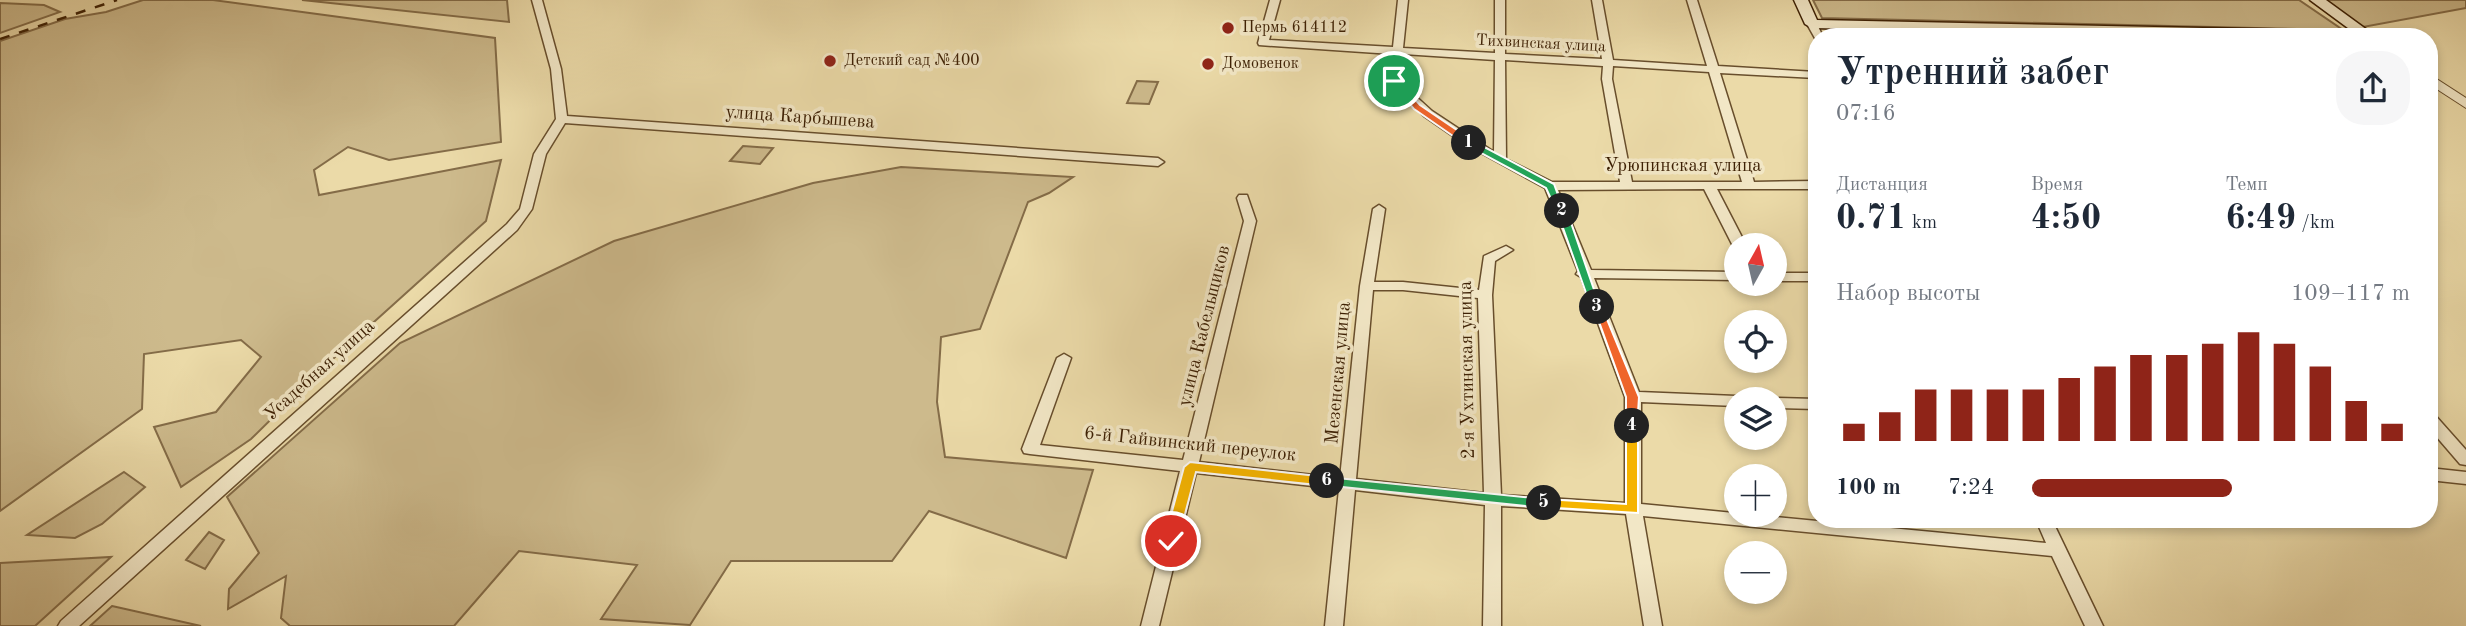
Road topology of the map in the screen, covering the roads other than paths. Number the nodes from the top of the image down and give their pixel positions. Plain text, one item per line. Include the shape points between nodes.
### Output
1 (537, 0) edge
2 (1275, 0) edge
3 (1403, 0) edge
4 (1500, 0) edge
5 (1597, 0) edge
6 (1692, 0) edge
7 (1801, 0) edge
8 (2317, 0) edge
9 (1814, 28) edge
10 (2357, 28) edge
11 (1397, 51) junction
12 (1502, 57) junction
13 (1608, 64) junction
14 (1714, 69) junction
15 (1808, 75) edge
16 (2438, 84) edge
17 (2465, 102) edge
18 (562, 120) junction
19 (1500, 159) junction
20 (1158, 162) dead end
21 (1749, 185) junction
22 (1808, 185) edge
23 (1550, 186) junction
24 (1628, 186) junction
25 (1709, 186) junction
26 (1243, 198) dead end
27 (1379, 209) dead end
28 (1733, 233) edge
29 (1506, 250) dead end
30 (1583, 274) junction
31 (1724, 276) edge
32 (1787, 277) edge
33 (1808, 277) edge
34 (1367, 286) junction
35 (1485, 295) junction
36 (1064, 358) dead end
37 (1633, 397) junction
38 (1724, 401) edge
39 (1787, 403) edge
40 (1808, 404) edge
41 (2438, 428) edge
42 (2466, 460) edge
43 (1190, 467) junction
44 (2438, 475) edge
45 (2466, 478) edge
46 (1348, 484) junction
47 (1493, 500) junction
48 (1633, 509) junction
49 (1808, 526) edge
50 (1829, 528) edge
51 (2047, 528) edge
52 (2057, 550) junction
53 (67, 626) edge
54 (1150, 626) edge
55 (1334, 626) edge
56 (1492, 626) edge
57 (1653, 626) edge
58 (2094, 626) edge

1 - 18 street via 556,69
2 - 11 street, Тихвинская улица via 1263,43
3 - 11 street
4 - 12 street
5 - 13 street
6 - 14 street
7 - 9 main road
8 - 10 main road
11 - 12 street, Тихвинская улица
11 - 19 street via 1394,86 1431,117
12 - 13 street, Тихвинская улица
12 - 19 street
13 - 14 street, Тихвинская улица
13 - 24 street
14 - 15 street, Тихвинская улица
14 - 21 street
16 - 17 street
18 - 20 street, улица Карбышева
18 - 53 street, Усадебная улица via 540,155 526,209 512,227
19 - 23 street
21 - 22 street, Урюпинская улица
21 - 25 street, Урюпинская улица
23 - 24 street, Урюпинская улица
23 - 30 street
24 - 25 street, Урюпинская улица
25 - 28 street
26 - 43 street, улица Кабельщиков via 1250,220
27 - 34 street, Мезенская улица
29 - 35 street, 2-я Ухтинская улица via 1489,259
30 - 31 street
30 - 37 street
32 - 33 street
34 - 35 street
34 - 46 street, Мезенская улица
35 - 47 street, 2-я Ухтинская улица
36 - 43 street, 6-й Гайвинский переулок via 1030,449
37 - 38 street
37 - 48 street
39 - 40 street
41 - 42 street
43 - 46 street, 6-й Гайвинский переулок
43 - 54 street, улица Кабельщиков
44 - 45 street
46 - 47 street, 6-й Гайвинский переулок
46 - 55 street, Мезенская улица
47 - 48 street, 6-й Гайвинский переулок
47 - 56 street, 2-я Ухтинская улица
48 - 49 street, 6-й Гайвинский переулок
48 - 57 street
50 - 52 street, 6-й Гайвинский переулок
51 - 52 street
52 - 58 street

